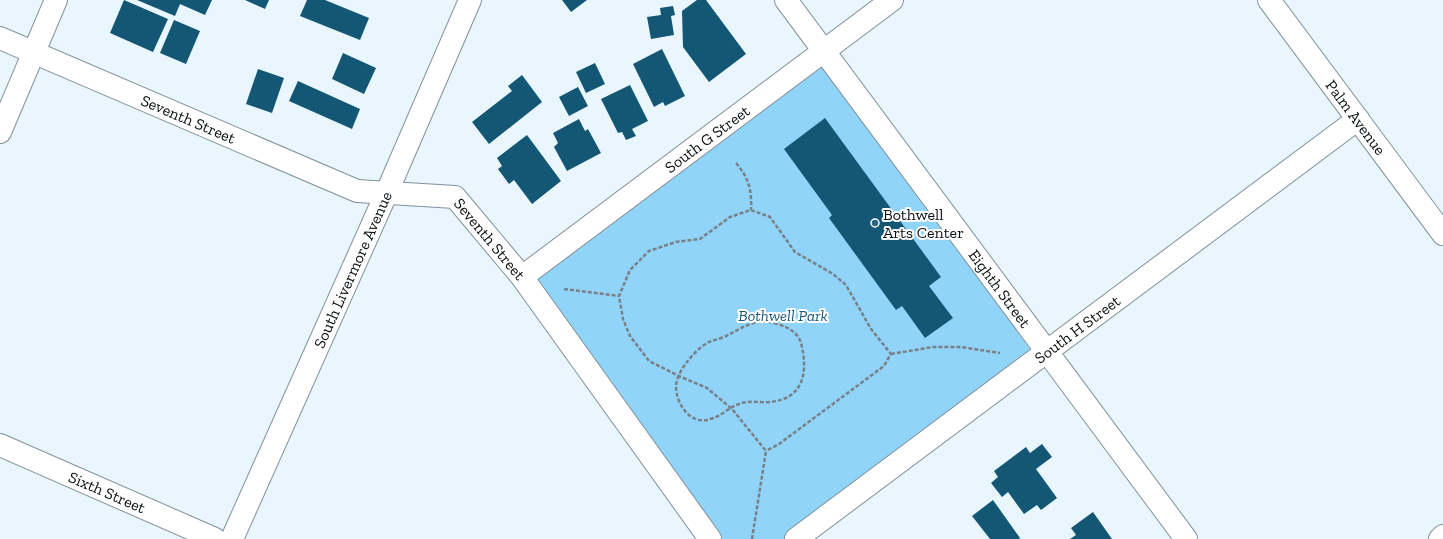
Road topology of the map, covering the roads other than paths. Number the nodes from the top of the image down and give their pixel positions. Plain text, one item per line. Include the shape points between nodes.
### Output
1 (56, 0) edge
2 (470, 0) edge
3 (786, 0) edge
4 (892, 0) edge
5 (1269, 0) edge
6 (0, 38) edge
7 (823, 51) junction
8 (33, 52) junction
9 (1358, 119) junction
10 (0, 132) edge
11 (387, 192) junction
12 (1443, 234) edge
13 (522, 277) junction
14 (1047, 352) junction
15 (0, 445) edge
16 (1443, 536) edge
17 (215, 539) edge
18 (232, 539) edge
19 (710, 539) edge
20 (796, 539) edge
21 (1186, 539) edge
22 (1440, 539) edge

1 - 8 street
2 - 11 street, South Livermore Avenue
3 - 7 street, Eighth Street
4 - 7 street, South G Street
5 - 9 street, Palm Avenue
6 - 8 street, Seventh Street
7 - 13 street, South G Street
7 - 14 street, Eighth Street
8 - 10 street
8 - 11 street, Seventh Street via 357,190
9 - 12 street, Palm Avenue
9 - 14 street, South H Street
11 - 13 street, Seventh Street via 455,197
11 - 18 street, South Livermore Avenue
13 - 19 street, Seventh Street
14 - 20 street, South H Street
14 - 21 street, Eighth Street
15 - 17 street, Sixth Street
16 - 22 street

